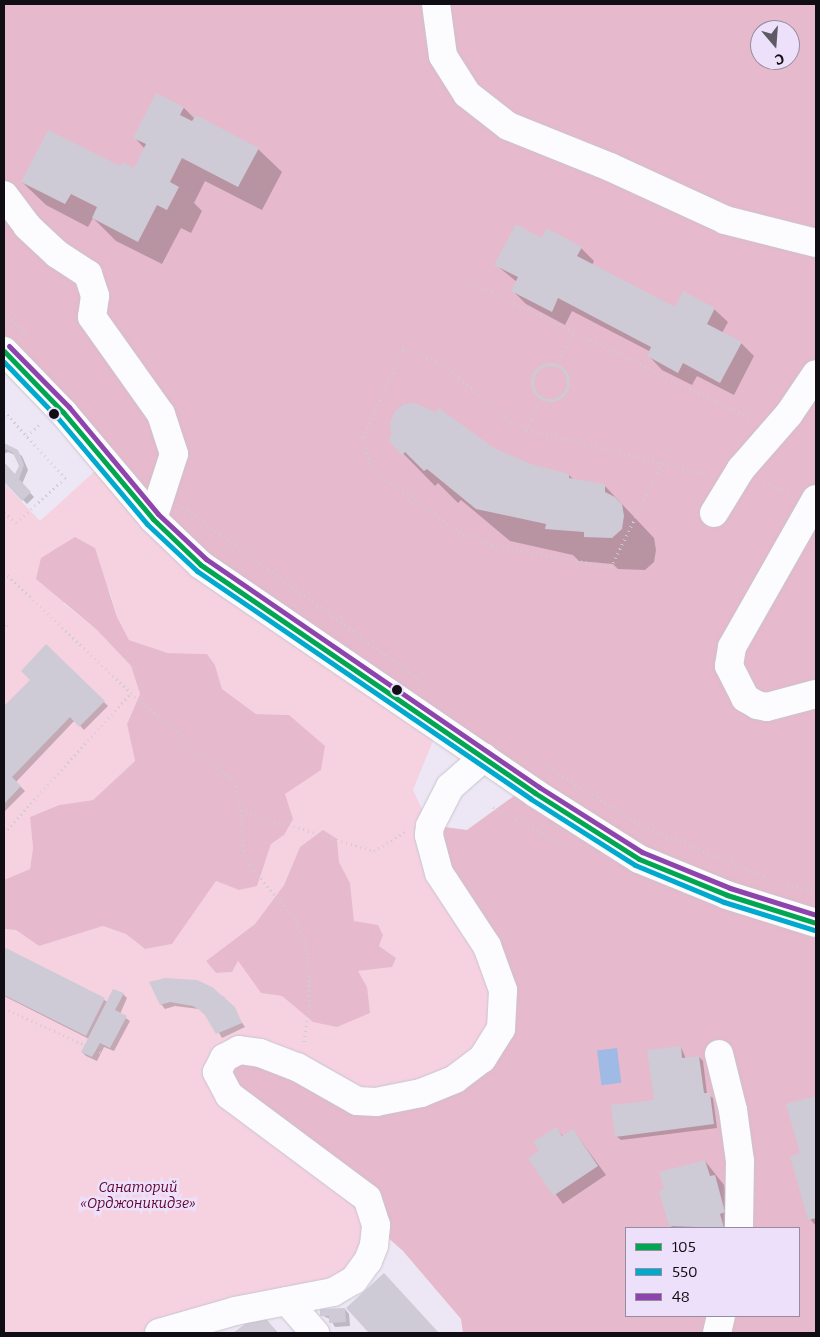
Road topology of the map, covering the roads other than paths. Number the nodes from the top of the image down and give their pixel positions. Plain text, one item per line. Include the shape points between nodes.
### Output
1 (436, 4) edge
2 (4, 195) edge
3 (816, 243) edge
4 (4, 351) edge
5 (816, 374) edge
6 (814, 502) edge
7 (714, 513) dead end
8 (153, 519) junction
9 (816, 694) edge
10 (484, 757) junction
11 (816, 923) edge
12 (719, 1054) dead end
13 (739, 1227) edge
14 (288, 1301) junction
15 (721, 1317) edge
16 (159, 1333) edge
17 (315, 1333) edge
18 (717, 1333) edge

1 - 3 street via 443,56 467,94 508,126 610,167 725,220
2 - 8 street via 27,226 88,274 94,296 92,316 161,414 174,454
4 - 8 street via 63,412
5 - 7 street via 777,430 741,470
6 - 9 street via 732,648 729,666 745,698 757,706 767,707
8 - 10 street via 201,566
10 - 11 street via 639,859 727,895
10 - 14 street via 450,788 430,826 429,835 439,873 490,955 503,990 501,1029 482,1059 455,1079 392,1100 357,1101 297,1067 260,1053 239,1050 224,1058 216,1072 228,1095 367,1198 376,1225 368,1261 354,1280 333,1292
12 - 13 street via 733,1110 740,1161
14 - 16 street via 191,1322
14 - 17 street
15 - 18 street

